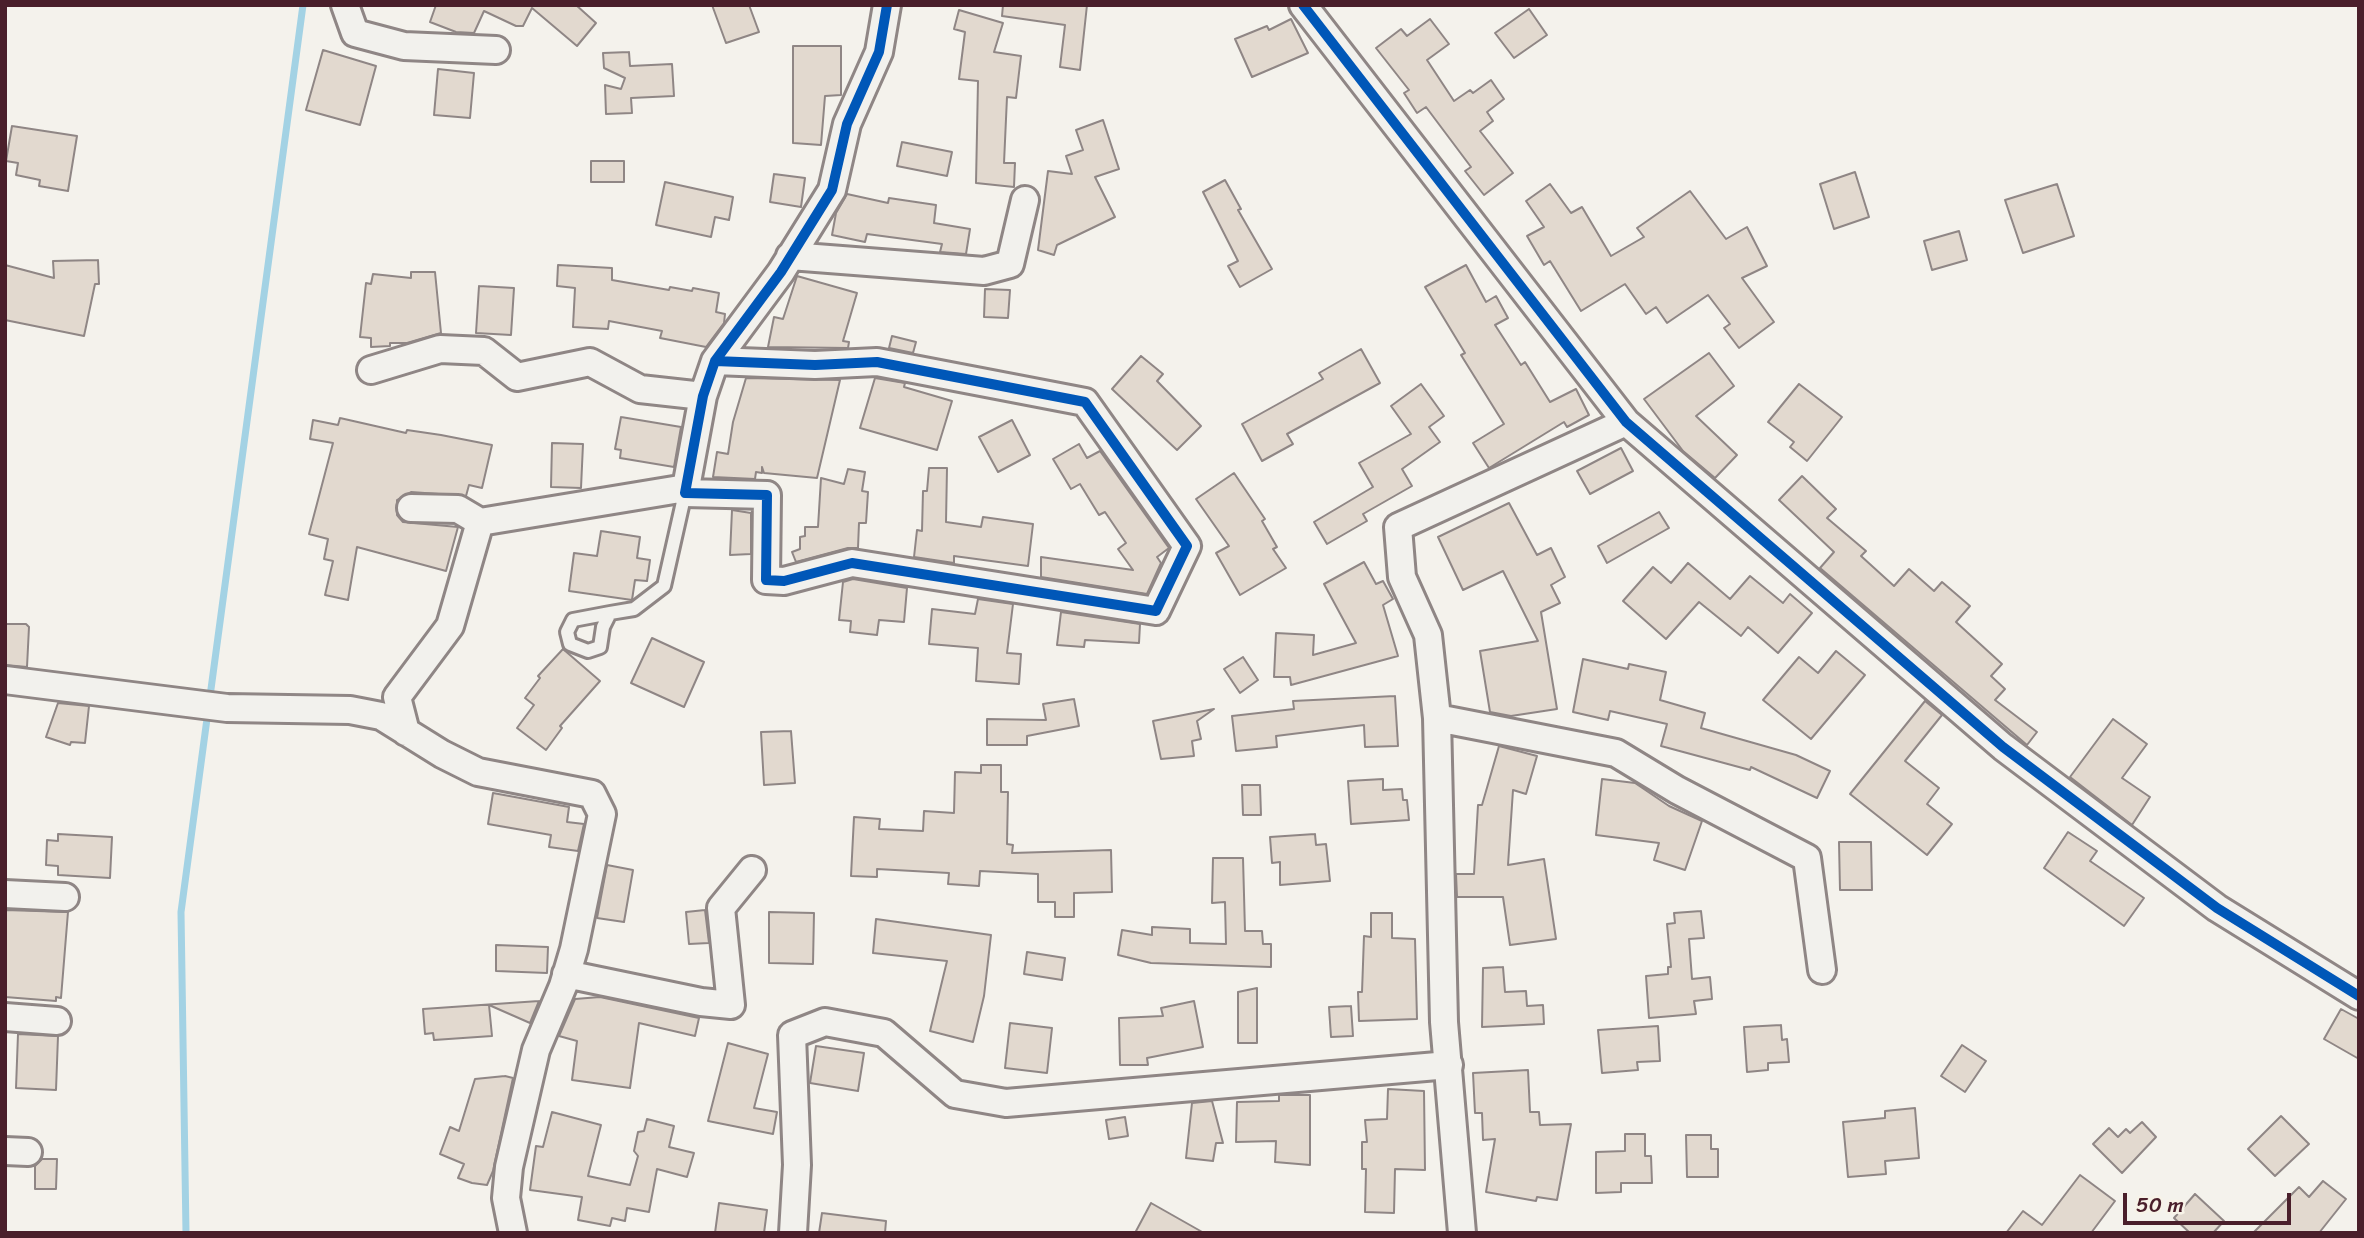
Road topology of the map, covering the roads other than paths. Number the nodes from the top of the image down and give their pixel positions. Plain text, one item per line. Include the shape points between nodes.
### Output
1 (345, 5) edge
2 (887, 5) edge
3 (1303, 5) edge
4 (496, 50) dead end
5 (1025, 200) dead end
6 (790, 256) junction
7 (715, 361) junction
8 (371, 370) dead end
9 (703, 396) junction
10 (1626, 422) junction
11 (686, 490) junction
12 (411, 508) dead end
13 (480, 522) junction
14 (610, 613) dead end
15 (5, 680) edge
16 (1437, 718) junction
17 (406, 732) junction
18 (752, 870) dead end
19 (5, 894) edge
20 (65, 897) dead end
21 (1822, 971) dead end
22 (566, 974) junction
23 (2359, 996) edge
24 (5, 1017) edge
25 (57, 1021) dead end
26 (1449, 1065) junction
27 (513, 1233) edge
28 (793, 1233) edge
29 (1462, 1233) edge

1 - 4 street via 355,33 404,46
2 - 6 street via 879,52 847,124 832,190
3 - 10 street
5 - 6 street via 1010,264 984,271
6 - 7 street
7 - 9 street
7 - 11 street via 877,362 1085,402 1187,546 1156,611 852,563 784,581 766,580 767,495
8 - 9 street via 440,349 484,351 517,377 590,362 640,389
9 - 11 street
10 - 16 street via 1398,527 1402,577 1428,635
10 - 23 street via 2003,747 2217,908
11 - 13 street
11 - 14 lane via 664,586 634,609
12 - 13 street via 458,509
13 - 17 street via 450,626 397,697
15 - 17 street via 227,708 350,710 381,716
16 - 21 street via 1615,752 1807,858
16 - 26 street via 1441,968
17 - 22 street via 478,772 592,794 602,814
18 - 22 street via 721,908 731,1004
19 - 20 street
22 - 27 street via 536,1050 509,1167 506,1198
24 - 25 street
26 - 28 street via 1006,1102 955,1094 884,1033 825,1022 792,1035 797,1165
26 - 29 street

